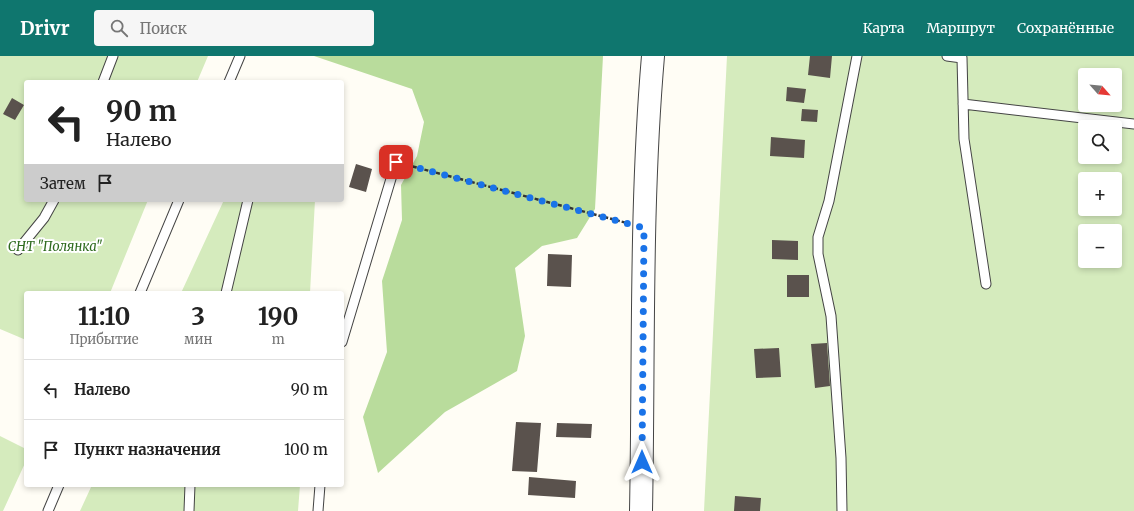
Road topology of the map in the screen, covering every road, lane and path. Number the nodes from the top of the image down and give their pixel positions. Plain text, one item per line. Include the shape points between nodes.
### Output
1 (113, 56) edge
2 (240, 56) edge
3 (653, 56) edge
4 (857, 56) edge
5 (947, 56) edge
6 (105, 80) edge
7 (230, 80) edge
8 (963, 104) junction
9 (1134, 124) edge
10 (396, 162) joint
11 (53, 202) edge
12 (179, 202) edge
13 (248, 202) edge
14 (644, 228) junction
15 (18, 250) dead end
16 (986, 284) dead end
17 (141, 291) edge
18 (226, 291) edge
19 (344, 335) edge
20 (58, 487) edge
21 (190, 487) edge
22 (320, 487) edge
23 (49, 511) edge
24 (190, 511) edge
25 (318, 511) edge
26 (641, 511) edge
27 (842, 511) edge

1 - 6 lane
2 - 7 lane
3 - 14 street
4 - 27 lane via 828,201 818,237 818,254 830,316 841,458
5 - 8 lane via 962,58
8 - 9 lane
8 - 16 lane via 964,139
10 - 14 path
10 - 19 lane
11 - 15 lane via 44,218
12 - 17 lane
13 - 18 lane
14 - 26 street
20 - 23 lane
21 - 24 lane
22 - 25 lane

